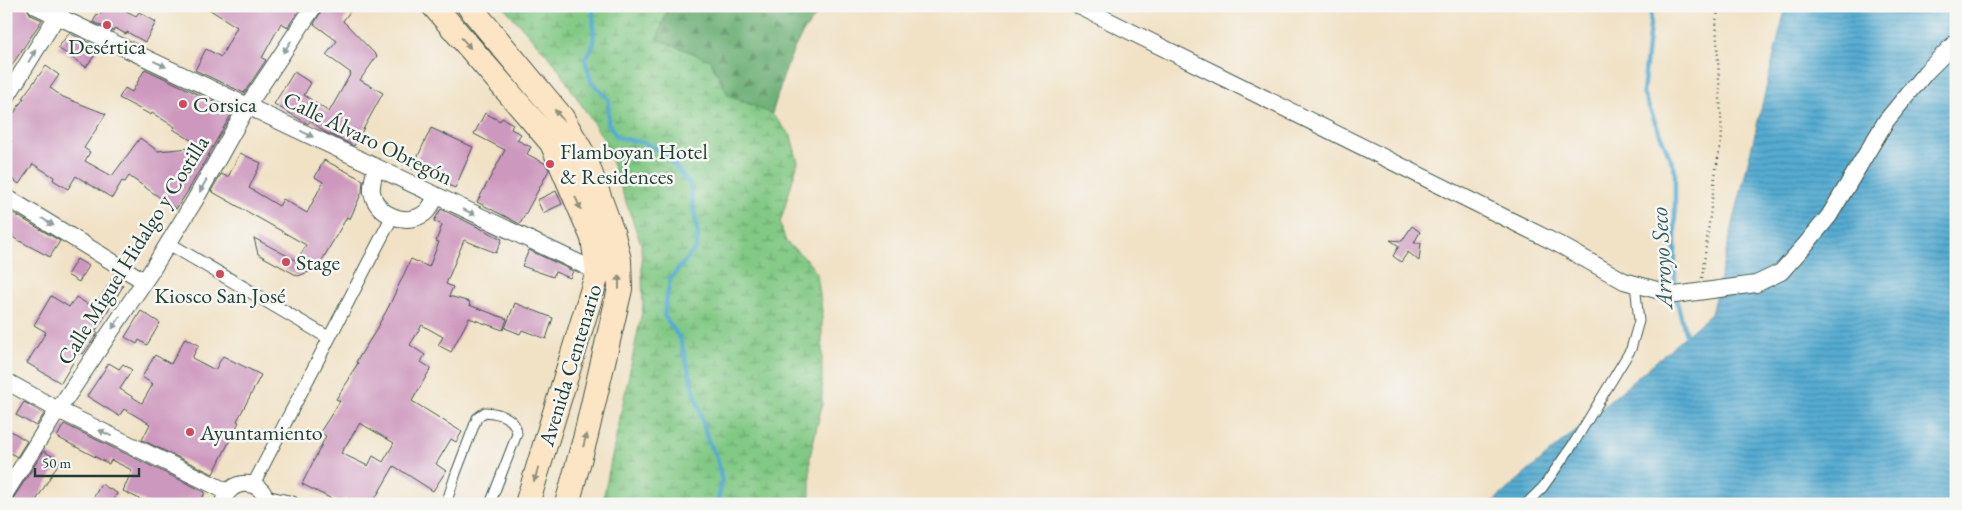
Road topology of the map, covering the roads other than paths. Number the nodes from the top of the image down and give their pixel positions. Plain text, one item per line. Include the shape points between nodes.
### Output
1 (36, 6) edge
2 (314, 6) edge
3 (434, 6) edge
4 (469, 6) edge
5 (1079, 6) edge
6 (59, 11) edge
7 (1956, 42) edge
8 (6, 98) edge
9 (248, 105) junction
10 (376, 168) junction
11 (436, 196) junction
12 (6, 197) edge
13 (392, 217) junction
14 (168, 243) junction
15 (598, 272) junction
16 (144, 281) junction
17 (1635, 284) junction
18 (329, 338) junction
19 (6, 381) edge
20 (58, 410) junction
21 (253, 485) junction
22 (6, 492) edge
23 (226, 498) edge
24 (267, 501) edge
25 (291, 504) edge
26 (446, 504) edge
27 (490, 504) edge
28 (528, 504) edge
29 (566, 504) edge
30 (1526, 504) edge

1 - 6 street, Calle Álvaro Obregón
2 -> 9 street, Calle Miguel Hidalgo y Costilla
3 -> 15 main road, Avenida Centenario via 552,143 593,238
29 -> 4 main road, Avenida Centenario via 585,439 620,289 619,260 613,235 573,134
5 - 17 street
8 -> 6 street
6 -> 9 street, Calle Álvaro Obregón
7 - 17 street via 1926,72 1886,121 1829,216 1781,272 1756,284 1675,295
9 -> 10 street, Calle Álvaro Obregón
9 -> 14 street, Calle Miguel Hidalgo y Costilla
10 - 11 street, Calle Álvaro Obregón
10 - 13 street via 372,191 376,202
11 - 13 street via 425,213 415,218
11 -> 15 street, Calle Álvaro Obregón
12 -> 16 street
13 - 18 street
14 - 16 street, Calle Miguel Hidalgo y Costilla
14 - 18 street
15 -> 28 main road, Avenida Centenario
16 -> 20 street, Calle Miguel Hidalgo y Costilla
17 - 30 lane via 1639,321 1631,348 1574,443 1543,487
18 - 21 street
19 - 20 street
20 - 22 street, Calle Miguel Hidalgo y Costilla
23 -> 20 street
21 - 23 street via 240,484
21 - 24 street via 262,490
24 - 25 street
26 - 27 lane via 477,418 485,412 506,417 517,434

